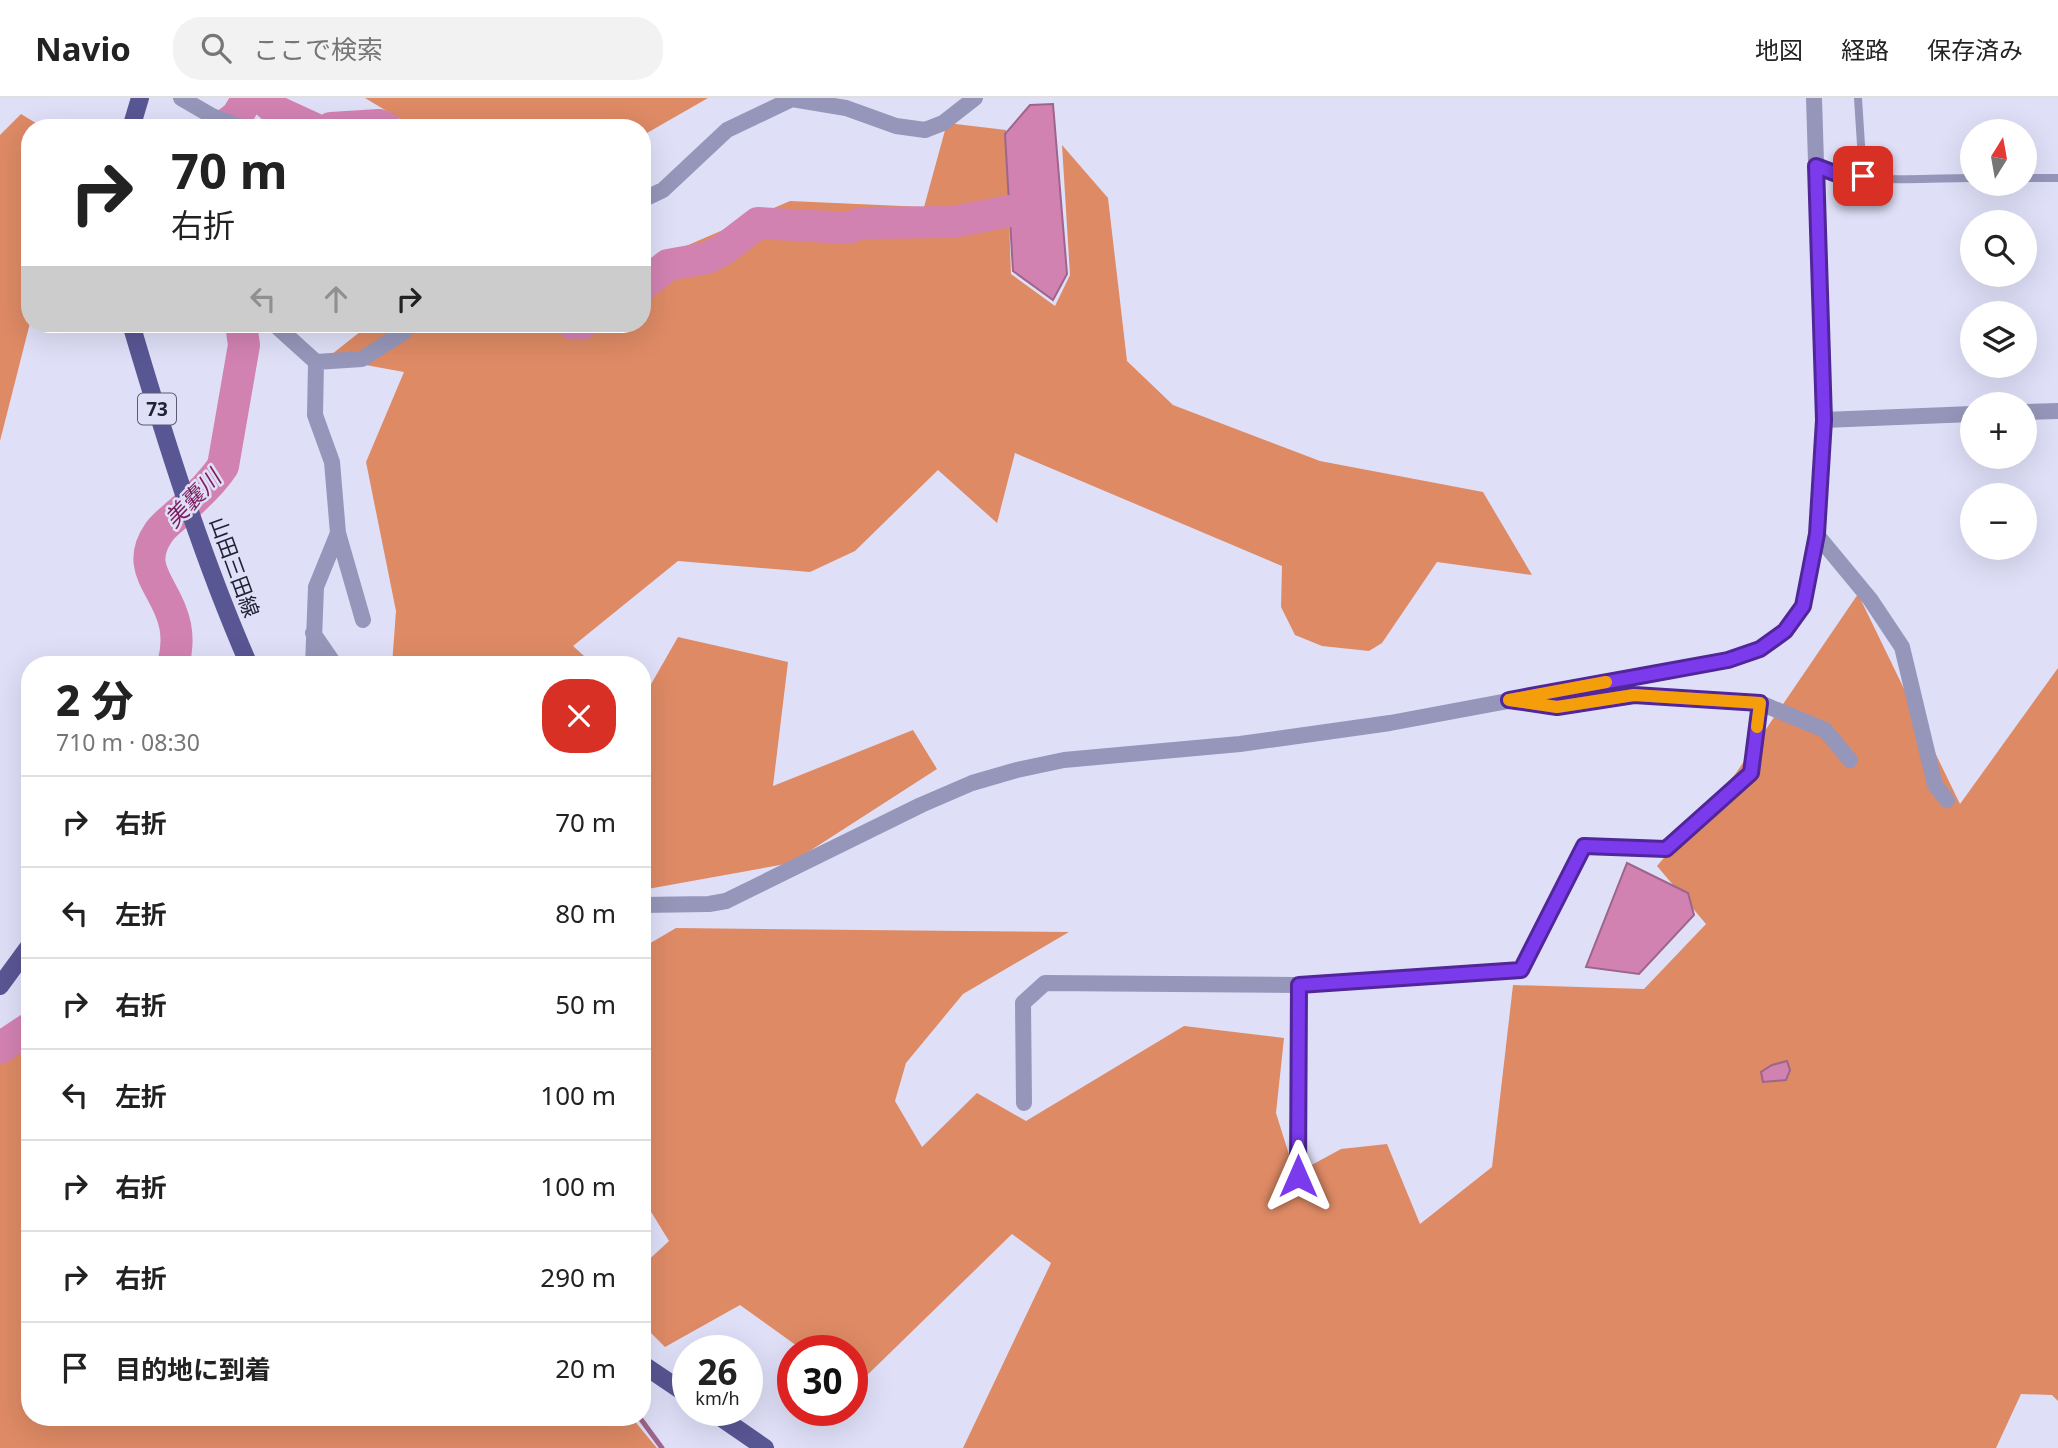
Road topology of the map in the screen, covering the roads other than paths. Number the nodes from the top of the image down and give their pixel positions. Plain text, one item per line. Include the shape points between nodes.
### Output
1 (140, 98) edge
2 (181, 98) edge
3 (975, 98) edge
4 (1814, 98) edge
5 (1858, 98) edge
6 (134, 119) edge
7 (220, 119) edge
8 (1816, 166) junction
9 (1863, 176) junction
10 (1960, 178) edge
11 (2037, 178) edge
12 (2058, 178) edge
13 (651, 196) edge
14 (134, 333) edge
15 (284, 333) edge
16 (402, 333) edge
17 (317, 362) junction
18 (2058, 411) edge
19 (2037, 412) edge
20 (1960, 414) edge
21 (1824, 420) junction
22 (338, 533) junction
23 (1817, 534) junction
24 (363, 620) dead end
25 (313, 633) junction
26 (245, 656) edge
27 (313, 656) edge
28 (329, 656) edge
29 (1509, 700) junction
30 (1760, 703) junction
31 (1850, 760) dead end
32 (1947, 800) dead end
33 (651, 905) edge
34 (21, 957) edge
35 (1299, 985) junction
36 (0, 986) edge
37 (1024, 1103) dead end
38 (1298, 1176) dead end
39 (651, 1369) edge
40 (672, 1384) edge
41 (733, 1426) edge
42 (765, 1448) edge

1 - 6 main road
2 - 7 street
3 - 13 street via 943,123 925,130 792,99 727,130 663,190
4 - 8 street
5 - 9 lane
8 - 9 lane
8 - 21 street
9 - 10 lane
11 - 12 lane
14 - 26 main road, 山田三田線 / 73 via 197,528
15 - 17 street
16 - 17 street via 362,359
17 - 22 street via 315,415 332,462
18 - 19 street
20 - 21 street
21 - 23 street
22 - 24 street
22 - 25 street via 316,587
23 - 29 street via 1803,606 1785,631 1760,649 1728,660
23 - 32 street via 1902,647 1935,785
25 - 27 street
25 - 28 street
29 - 30 street via 1557,707 1634,695
29 - 33 street via 1376,725 1240,744 1064,760 1017,770 921,805 726,901
30 - 31 street via 1825,730
30 - 35 street via 1751,773 1666,849 1584,846 1521,970
34 - 36 main road
35 - 37 street via 1045,983 1023,1003
35 - 38 street
39 - 40 main road
41 - 42 main road

